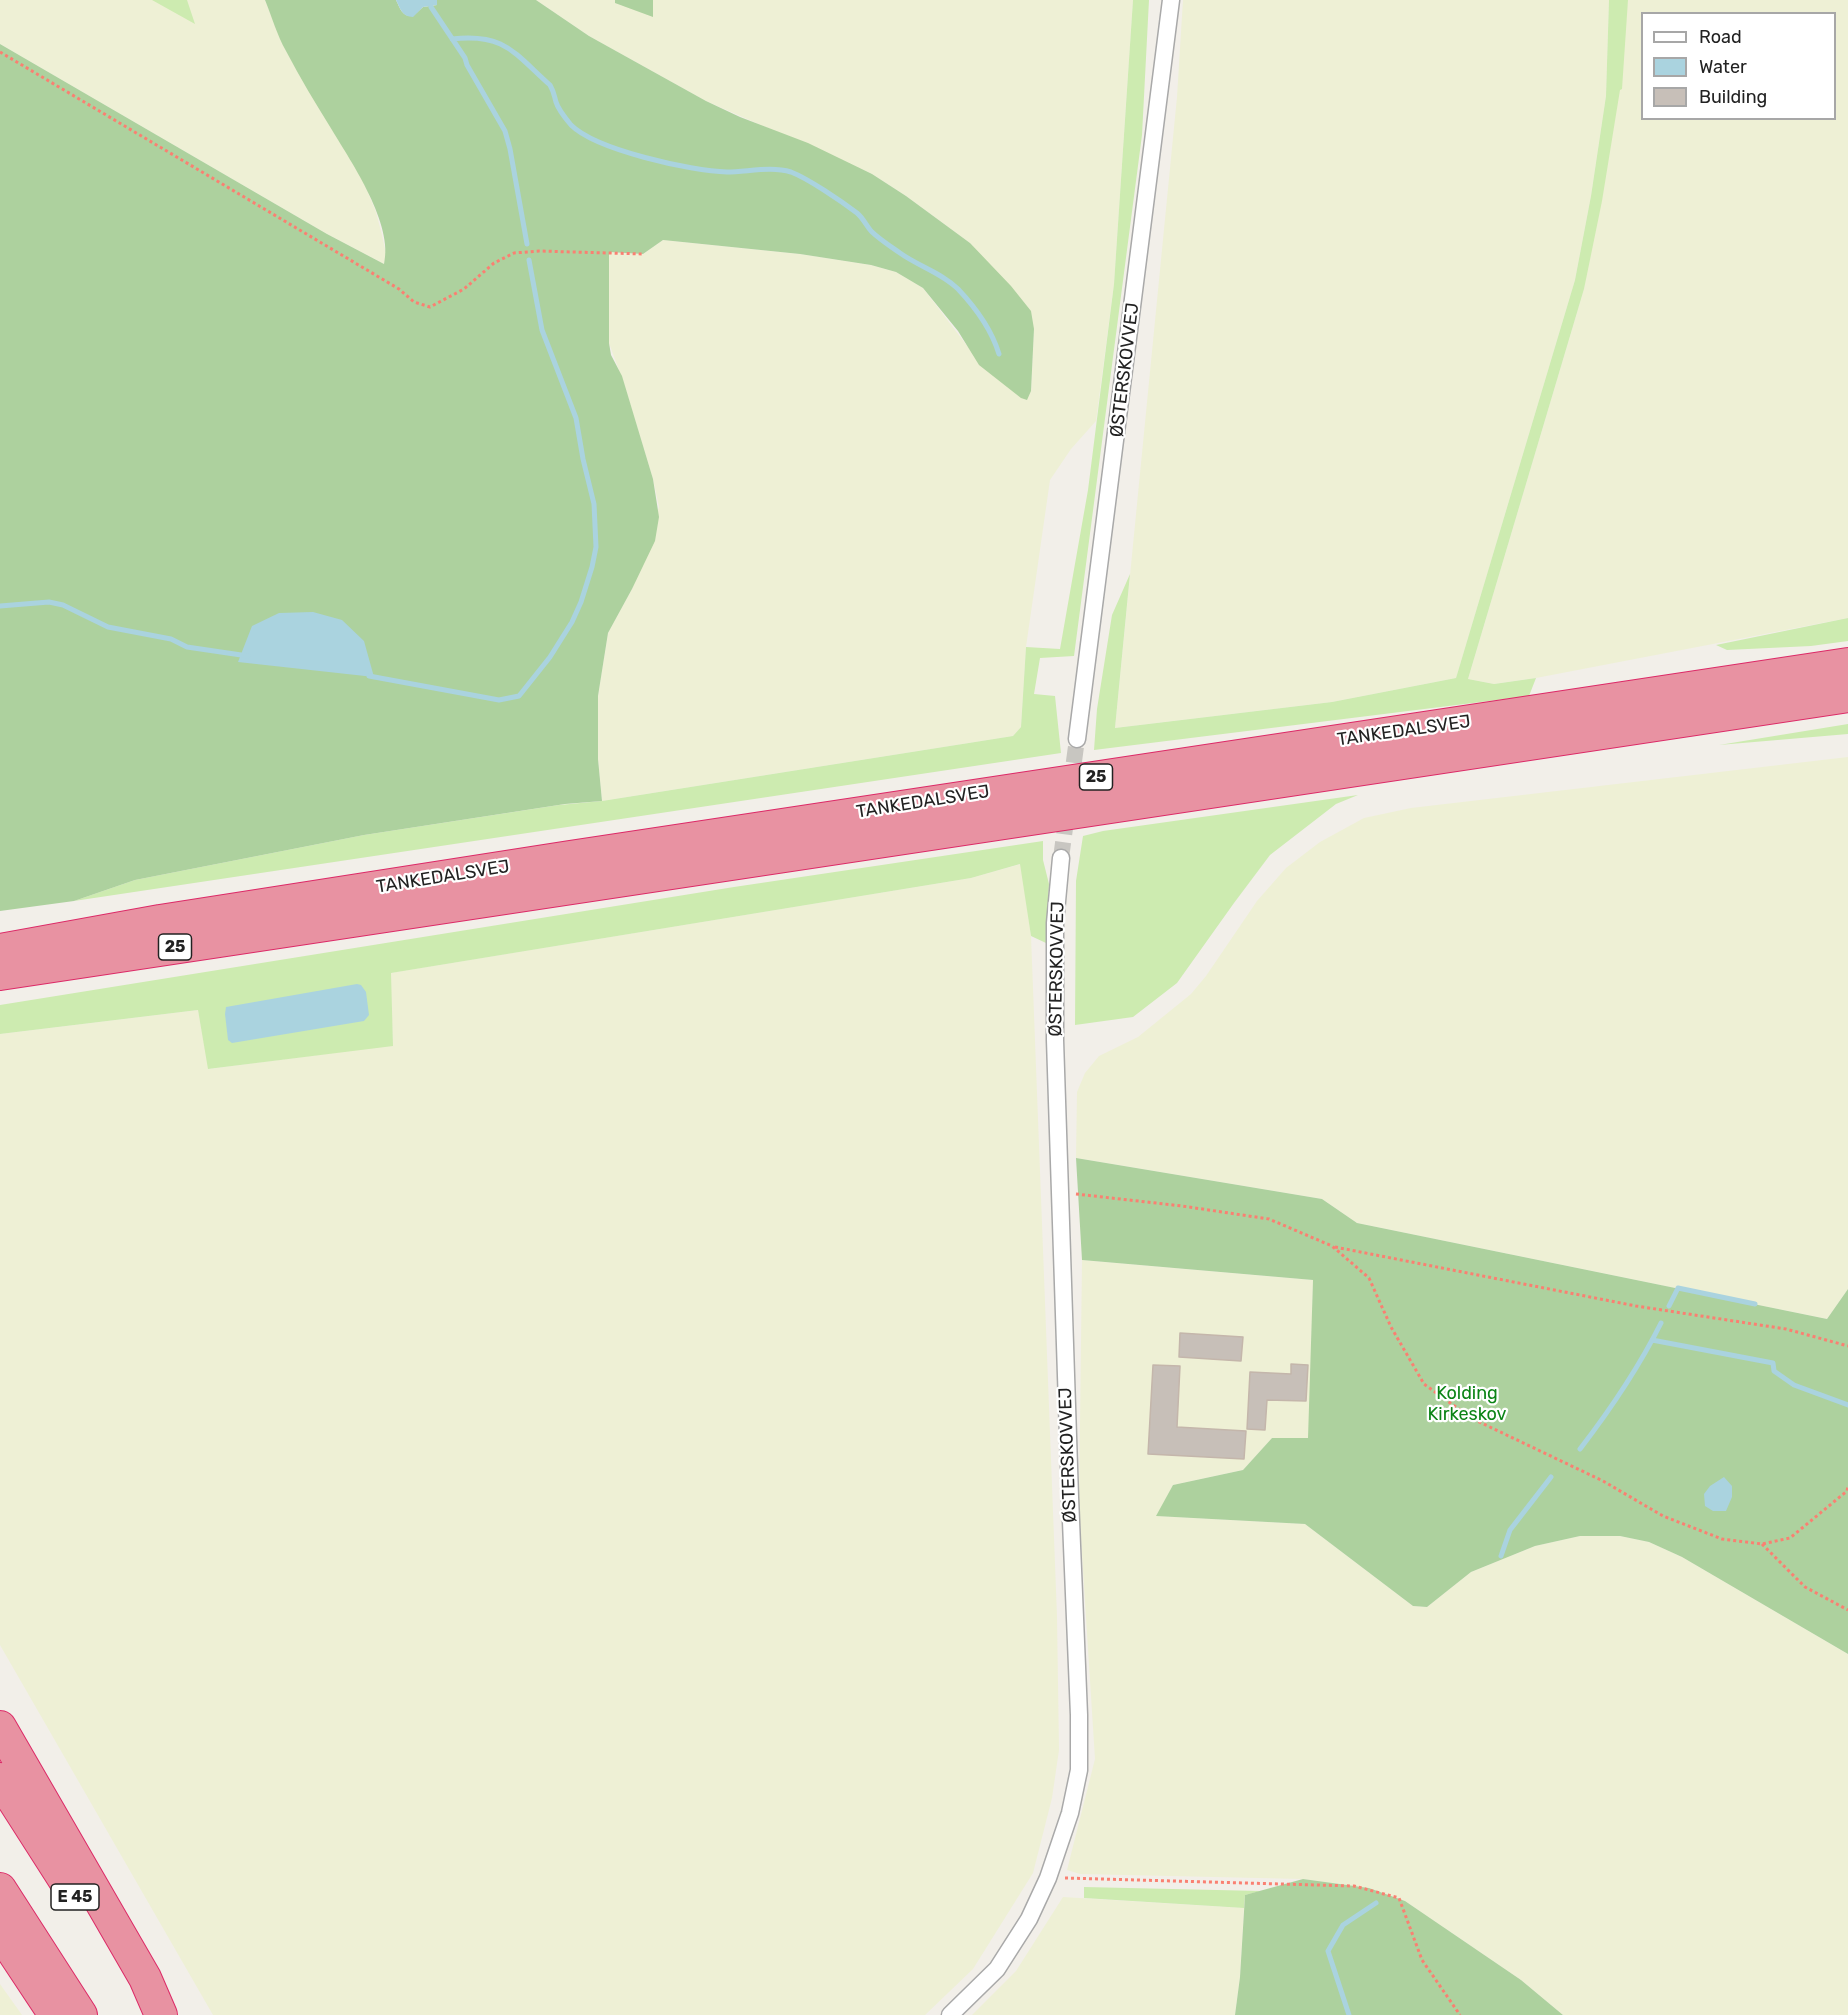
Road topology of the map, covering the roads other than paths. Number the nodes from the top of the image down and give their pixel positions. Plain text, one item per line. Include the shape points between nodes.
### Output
1 (1171, 0) edge
2 (1848, 664) edge
3 (1848, 696) edge
4 (1077, 739) tunnel mouth
5 (1061, 858) tunnel mouth
6 (0, 950) edge
7 (0, 974) edge
8 (0, 1726) edge
9 (0, 1779) edge
10 (0, 1889) edge
11 (0, 1932) edge
12 (55, 2015) edge
13 (81, 2015) edge
14 (151, 2015) edge
15 (161, 2015) edge
16 (950, 2015) edge

1 - 4 street, ØSTERSKOVVEJ
2 - 6 highway, TANKEDALSVEJ / 25 via 570,857
3 - 7 highway, TANKEDALSVEJ / 25
5 - 16 street, ØSTERSKOVVEJ via 1055,924 1055,1040 1080,1770 1048,1878 1029,1919 997,1969
8 - 15 highway via 145,1978
9 - 14 highway, E 45
10 - 13 highway
11 - 12 highway

